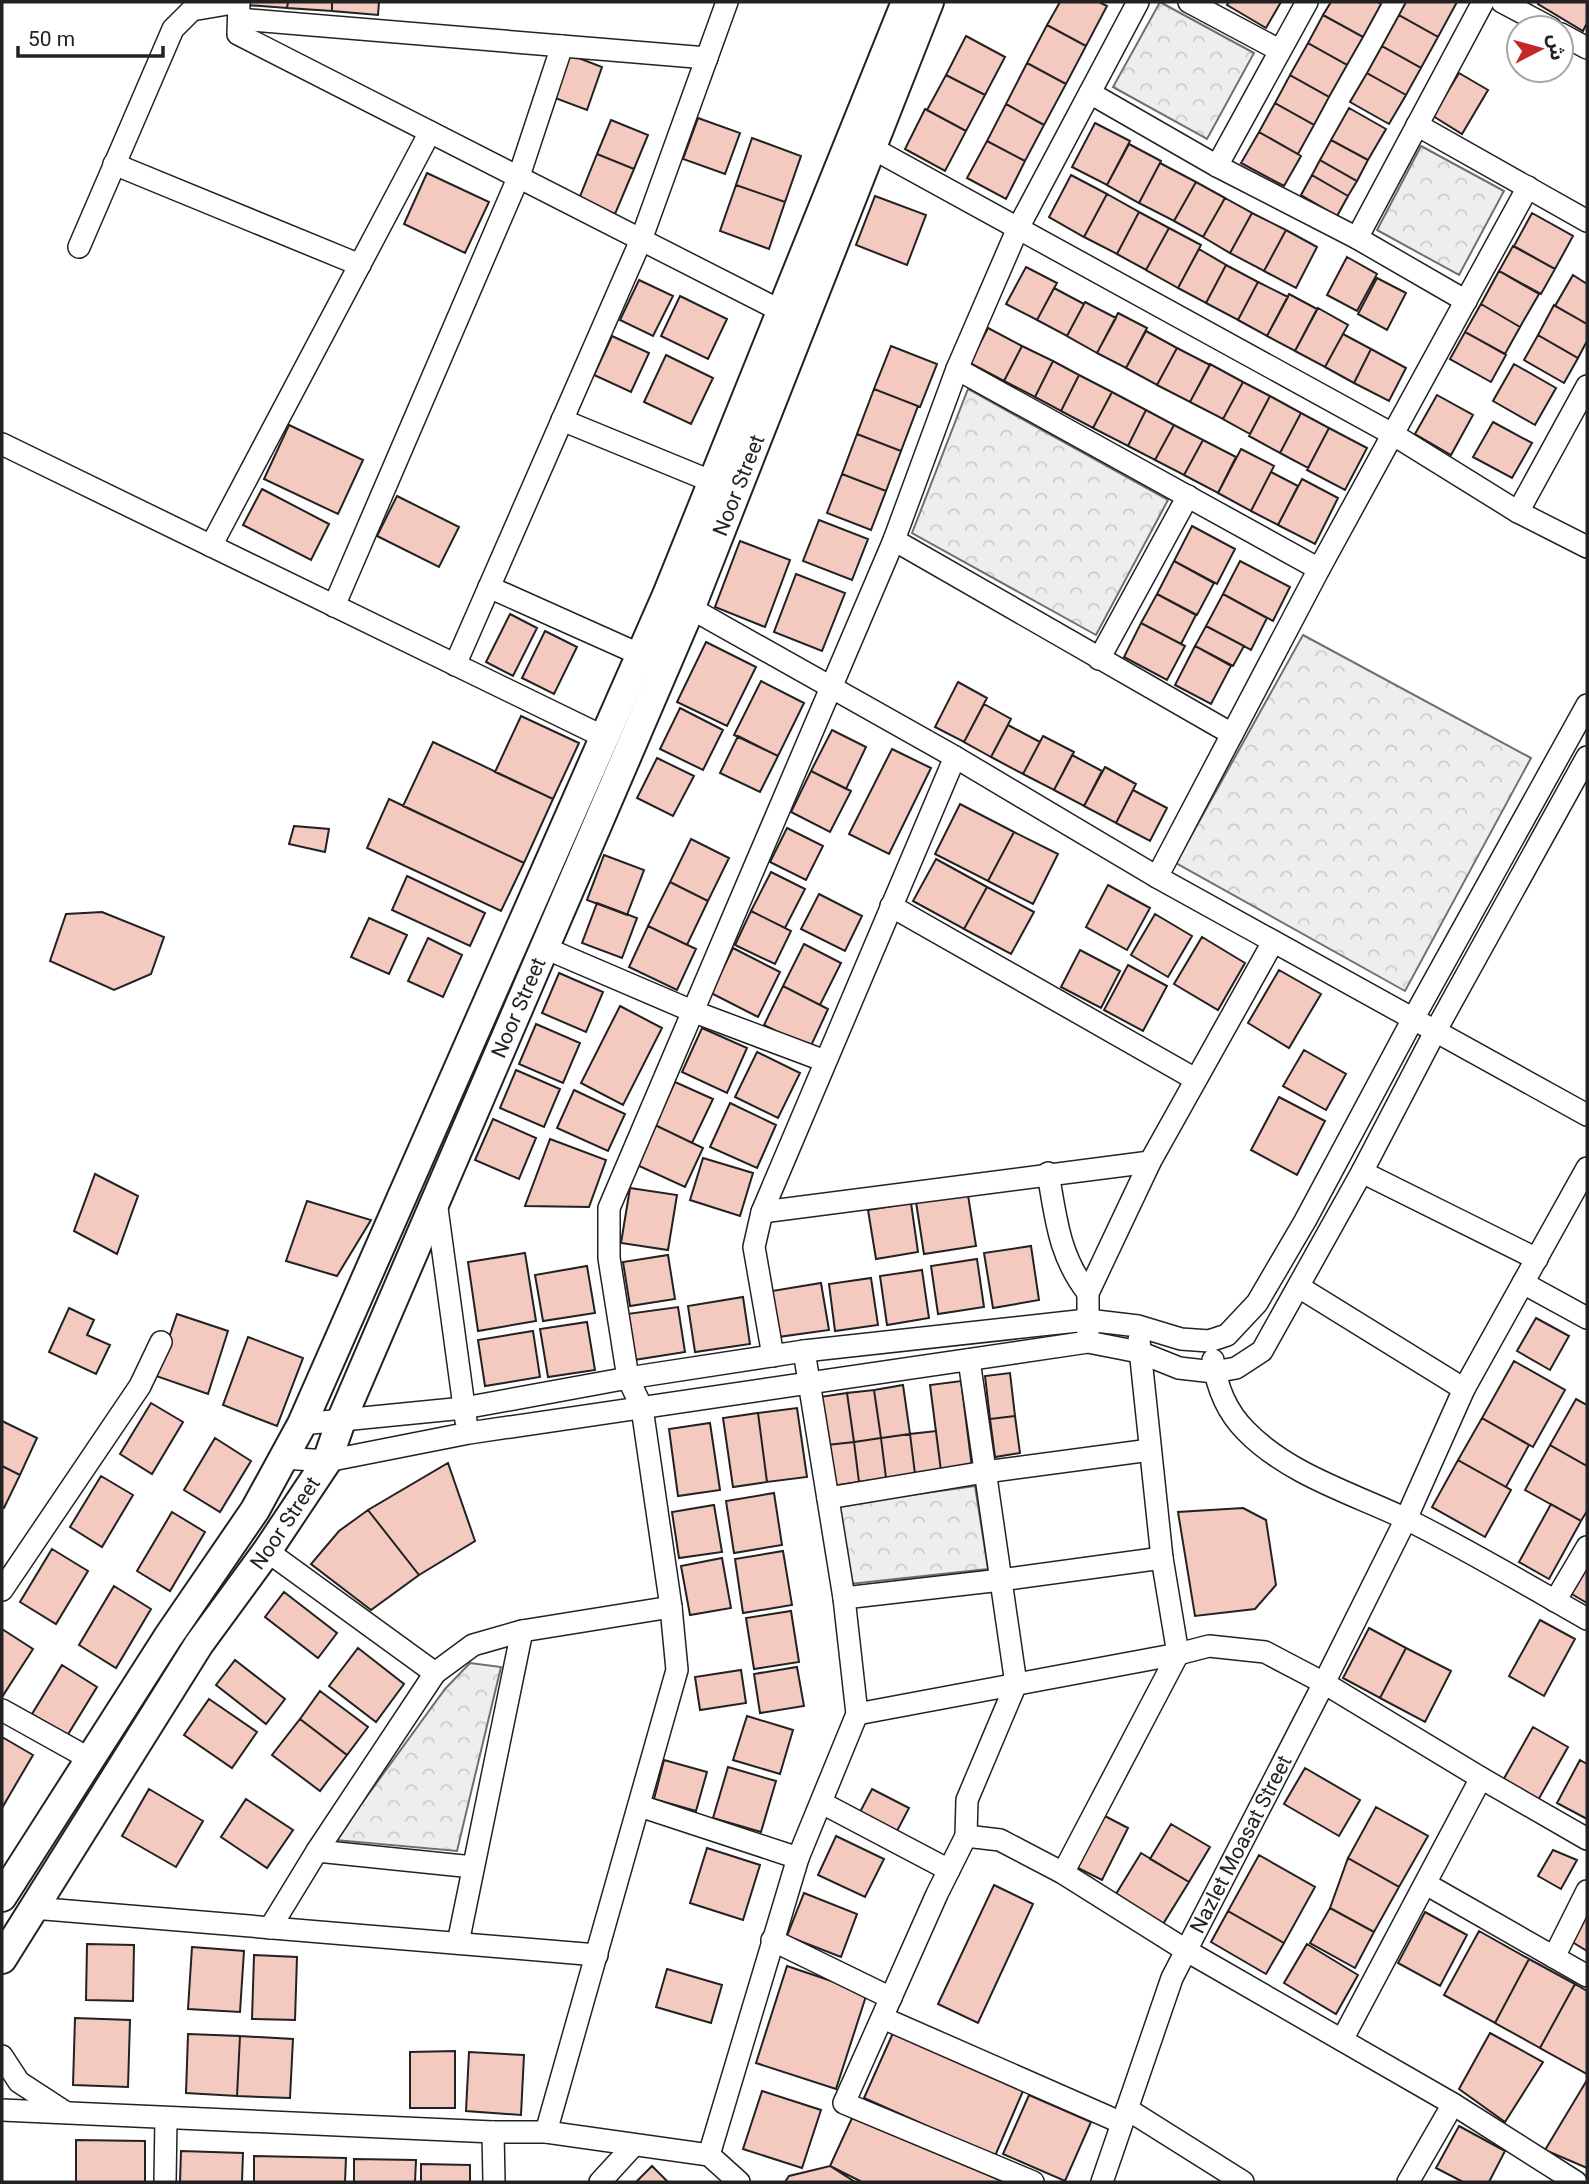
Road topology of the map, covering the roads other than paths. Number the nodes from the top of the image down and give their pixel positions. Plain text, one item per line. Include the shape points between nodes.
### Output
1 (727, 2) edge
2 (906, 2) edge
3 (929, 2) edge
4 (1138, 2) edge
5 (1189, 2) edge
6 (1307, 2) edge
7 (1483, 2) edge
8 (1502, 2) edge
9 (239, 8) edge
10 (1524, 14) edge
11 (562, 46) junction
12 (1279, 50) junction
13 (707, 58) junction
14 (1090, 93) junction
15 (1417, 125) junction
16 (430, 132) junction
17 (872, 148) junction
18 (114, 163) junction
19 (1217, 166) junction
20 (519, 176) junction
21 (1528, 187) junction
22 (1587, 220) edge
23 (1018, 229) junction
24 (1357, 238) junction
25 (641, 240) junction
26 (79, 247) dead end
27 (360, 265) junction
28 (1466, 302) junction
29 (781, 311) junction
30 (957, 369) junction
31 (1587, 386) edge
32 (562, 420) junction
33 (1394, 435) junction
34 (2, 444) edge
35 (713, 482) junction
36 (1188, 496) junction
37 (1518, 512) junction
38 (894, 540) junction
39 (211, 546) junction
40 (1587, 547) edge
41 (1319, 569) junction
42 (489, 587) junction
43 (679, 602) junction
44 (334, 606) junction
45 (641, 655) junction
46 (1099, 659) junction
47 (455, 665) junction
48 (830, 686) junction
49 (1587, 705) edge
50 (1232, 734) junction
51 (604, 737) junction
52 (955, 757) junction
53 (1587, 757) edge
54 (1157, 877) junction
55 (891, 906) junction
56 (1273, 942) junction
57 (545, 948) junction
58 (692, 1011) junction
59 (1413, 1019) junction
60 (1436, 1030) junction
61 (825, 1061) junction
62 (1195, 1079) junction
63 (1587, 1115) edge
64 (1150, 1162) junction
65 (1587, 1168) edge
66 (1362, 1172) junction
67 (1048, 1173) junction
68 (436, 1201) junction
69 (762, 1212) junction
70 (1537, 1259) junction
71 (1522, 1283) junction
72 (1299, 1287) junction
73 (1088, 1293) junction
74 (1587, 1318) edge
75 (1087, 1320) junction
76 (1138, 1326) junction
77 (1209, 1341) junction
78 (160, 1342) dead end
79 (1088, 1342) junction
80 (804, 1351) junction
81 (1139, 1352) junction
82 (773, 1356) junction
83 (969, 1360) junction
84 (1214, 1372) junction
85 (628, 1378) junction
86 (808, 1384) junction
87 (1464, 1389) junction
88 (464, 1408) junction
89 (642, 1408) junction
90 (341, 1421) junction
91 (302, 1424) junction
92 (469, 1433) junction
93 (1150, 1450) junction
94 (284, 1458) junction
95 (327, 1461) junction
96 (985, 1472) junction
97 (828, 1498) junction
98 (1406, 1519) junction
99 (1587, 1546) edge
100 (267, 1551) junction
101 (1162, 1558) junction
102 (1001, 1580) junction
103 (2, 1590) edge
104 (844, 1598) junction
105 (1555, 1601) junction
106 (671, 1607) junction
107 (1587, 1619) edge
108 (522, 1631) junction
109 (1178, 1654) junction
110 (435, 1673) junction
111 (1324, 1683) junction
112 (1016, 1684) junction
113 (2, 1710) edge
114 (857, 1714) junction
115 (90, 1759) junction
116 (1481, 1778) junction
117 (822, 1803) junction
118 (640, 1806) junction
119 (966, 1836) junction
120 (1587, 1839) edge
121 (317, 1851) junction
122 (798, 1858) junction
123 (473, 1867) junction
124 (949, 1870) junction
125 (1063, 1874) junction
126 (1426, 1884) junction
127 (1587, 1891) edge
128 (2, 1897) edge
129 (33, 1908) junction
130 (270, 1928) junction
131 (772, 1940) junction
132 (458, 1943) junction
133 (1187, 1951) junction
134 (597, 1955) junction
135 (1554, 1957) junction
136 (2, 1959) edge
137 (1587, 1976) edge
138 (887, 2008) junction
139 (1342, 2040) junction
140 (2, 2056) edge
141 (1453, 2104) junction
142 (2, 2110) edge
143 (67, 2113) junction
144 (1125, 2116) junction
145 (166, 2118) junction
146 (493, 2132) junction
147 (546, 2132) junction
148 (634, 2145) junction
149 (709, 2155) junction
150 (165, 2182) edge
151 (494, 2182) edge
152 (600, 2182) edge
153 (738, 2182) edge
154 (1033, 2182) edge
155 (1102, 2182) edge
156 (1243, 2182) edge
157 (1408, 2182) edge
158 (1576, 2182) edge

1 - 13 street
2 - 29 main road, Noor Street
3 - 17 main road, Noor Street
4 - 14 street
5 - 12 street
6 - 12 street
7 - 15 street
8 - 10 street
9 - 11 street
9 - 16 street via 238,34
9 - 18 street via 192,10 173,29
11 - 13 street
11 - 20 street
12 - 19 street
13 - 25 street
14 - 19 street
14 - 23 street
15 - 21 street
15 - 24 street
16 - 20 street
16 - 27 street
17 - 23 street
17 - 43 main road, Noor Street
18 - 26 street
18 - 27 street
19 - 24 street
20 - 25 street
20 - 44 street
21 - 22 street
21 - 28 street
23 - 30 street
23 - 33 street
24 - 28 street
25 - 29 street
25 - 32 street
27 - 39 street
28 - 33 street
29 - 35 main road, Noor Street
30 - 36 street
30 - 38 street
31 - 37 street
32 - 35 street
32 - 42 street
33 - 37 street
33 - 41 street
34 - 39 street
35 - 43 main road, Noor Street
36 - 41 street
36 - 46 street
37 - 40 street
38 - 46 street
38 - 48 street
39 - 44 street
41 - 50 street
42 - 45 street
42 - 47 street
43 - 45 main road, Noor Street
43 - 48 street
43 - 57 main road, Noor Street
44 - 47 street
45 - 51 main road, Noor Street
46 - 50 street
47 - 51 street
48 - 52 street
48 - 58 street
49 - 59 street
50 - 54 street
51 - 91 main road, Noor Street
52 - 54 street
52 - 55 street
53 - 60 street
54 - 56 street
55 - 61 street
55 - 62 street
56 - 59 street
56 - 62 street
57 - 58 street
57 - 68 main road, Noor Street
58 - 61 street
58 - 85 street via 609,1209 610,1258
59 - 60 street
59 - 77 street via 1257,1303 1227,1335
60 - 63 street
60 - 66 street
61 - 69 street
62 - 64 street
64 - 67 street
64 - 73 street
65 - 70 street, Nazlet Moasat Street
66 - 70 street
66 - 72 street
67 - 69 street
67 - 73 street via 1060,1244 1073,1274
68 - 88 street
68 - 90 main road, Noor Street
69 - 82 street via 754,1247
70 - 71 street, Nazlet Moasat Street
71 - 74 street
71 - 87 street, Nazlet Moasat Street
72 - 84 street via 1262,1351 1236,1368
72 - 87 street
73 - 75 street
75 - 76 street
75 - 79 street
75 - 80 street
76 - 77 street via 1181,1339
76 - 81 street
77 - 84 street
78 - 103 street via 140,1387
79 - 81 street
79 - 83 street
80 - 82 street
80 - 86 street
81 - 84 street via 1179,1368
81 - 93 street
82 - 85 street
83 - 86 street
83 - 96 street
84 - 98 street via 1223,1402 1245,1431 1272,1454
85 - 88 street
85 - 89 street
86 - 89 street
86 - 97 street
87 - 98 street, Nazlet Moasat Street
88 - 90 street
88 - 92 street
89 - 92 street
89 - 106 street
90 - 91 street
90 - 95 main road, Noor Street
91 - 94 main road, Noor Street
92 - 95 street
93 - 96 street
93 - 101 street
94 - 95 street
94 - 115 main road, Noor Street via 255,1510
95 - 100 main road, Noor Street
96 - 97 street
96 - 102 street
97 - 104 street
98 - 105 street
98 - 111 street, Nazlet Moasat Street
99 - 105 street
100 - 110 street
100 - 129 main road, Noor Street via 199,1644
101 - 102 street
101 - 109 street
102 - 104 street
102 - 112 street
104 - 114 street
105 - 107 street
106 - 108 street
106 - 118 street via 677,1670
108 - 110 street via 473,1645
108 - 123 street
109 - 111 street via 1209,1647 1265,1653
109 - 112 street
109 - 125 street
110 - 121 street
111 - 116 street
111 - 133 street, Nazlet Moasat Street
112 - 114 street
112 - 119 street via 967,1800
113 - 115 street
114 - 117 street
115 - 128 main road, Noor Street
116 - 120 street
116 - 126 street
117 - 122 street
117 - 124 street
118 - 122 street
118 - 134 street
119 - 124 street
119 - 125 street via 1000,1840
121 - 123 street
121 - 130 street
122 - 131 street
123 - 132 street
124 - 138 street
125 - 133 street
126 - 135 street
126 - 139 street
127 - 135 street
129 - 130 street
129 - 136 main road, Noor Street
130 - 132 street
131 - 138 street
131 - 149 street
132 - 134 street
133 - 139 street
133 - 144 street, Nazlet Moasat Street via 1172,1978
134 - 147 street
135 - 137 street
138 - 144 street
138 - 154 street via 844,2103
139 - 141 street
140 - 143 street via 19,2082
141 - 157 street
141 - 158 street
142 - 143 street
143 - 145 street
144 - 155 street, Nazlet Moasat Street
144 - 156 street
145 - 146 street
145 - 150 street
146 - 147 street
146 - 151 street
147 - 148 street
148 - 149 street
148 - 152 street
149 - 153 street

